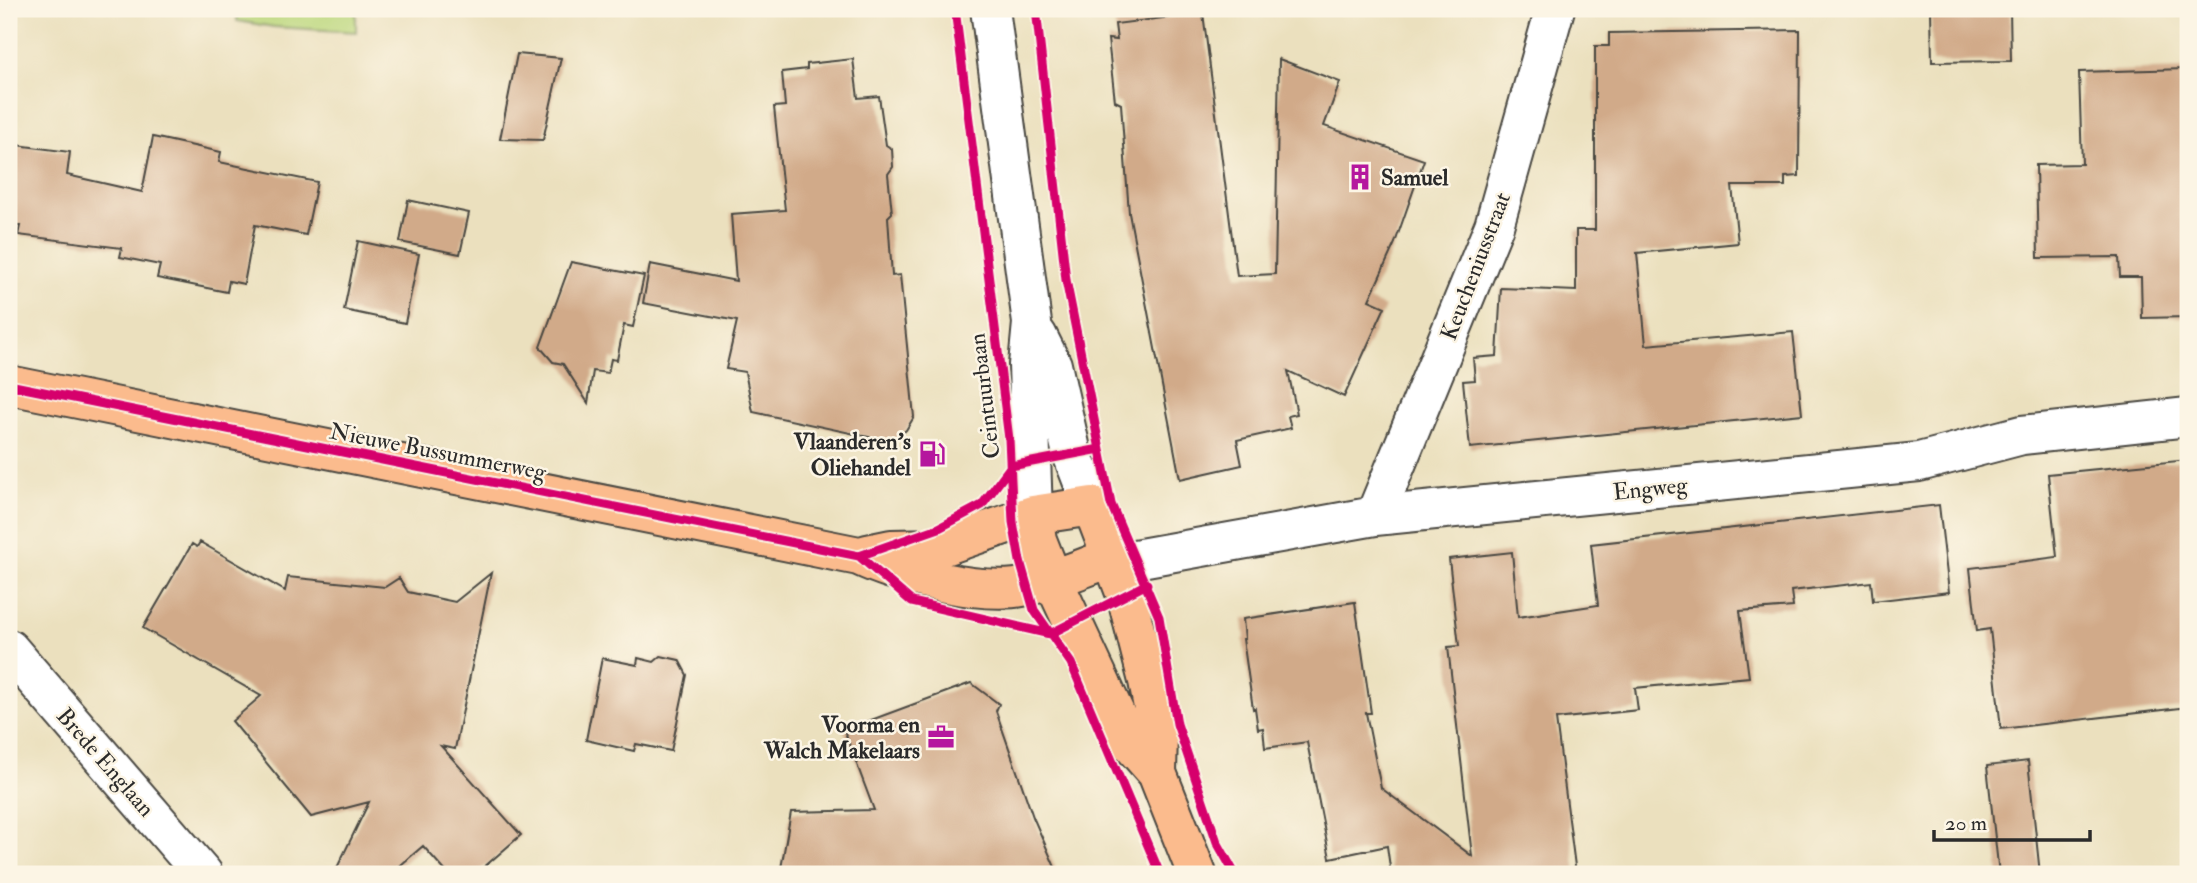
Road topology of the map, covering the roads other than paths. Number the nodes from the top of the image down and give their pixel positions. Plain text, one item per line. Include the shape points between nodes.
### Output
1 (990, 9) edge
2 (1555, 9) edge
3 (1032, 323) junction
4 (9, 385) edge
5 (2188, 416) edge
6 (1091, 506) junction
7 (1033, 515) junction
8 (1375, 516) junction
9 (859, 556) junction
10 (1111, 558) junction
11 (1052, 578) junction
12 (9, 649) edge
13 (1157, 774) junction
14 (203, 874) edge
15 (1197, 874) edge

1 - 3 street, Ceintuurbaan
2 - 8 street, Keucheniusstraat via 1494,226
3 - 6 street, Ceintuurbaan via 1052,365 1072,454
3 - 7 street, Ceintuurbaan via 1028,365
4 - 9 main road, Nieuwe Bussummerweg
5 - 8 street, Engweg via 2022,435 1919,462
6 - 7 main road, Nieuwe Bussummerweg
6 - 10 main road, Ceintuurbaan
7 - 9 main road, Nieuwe Bussummerweg via 938,548 891,549
7 - 11 main road, Ceintuurbaan
8 - 10 street, Engweg via 1135,559
9 - 11 main road, Nieuwe Bussummerweg via 883,567 968,587 1027,586
10 - 11 main road, Nieuwe Bussummerweg
10 - 13 main road, Ceintuurbaan via 1126,595 1148,681 1158,733
11 - 13 main road, Ceintuurbaan via 1127,739
12 - 14 street, Brede Englaan
13 - 15 main road, Ceintuurbaan

